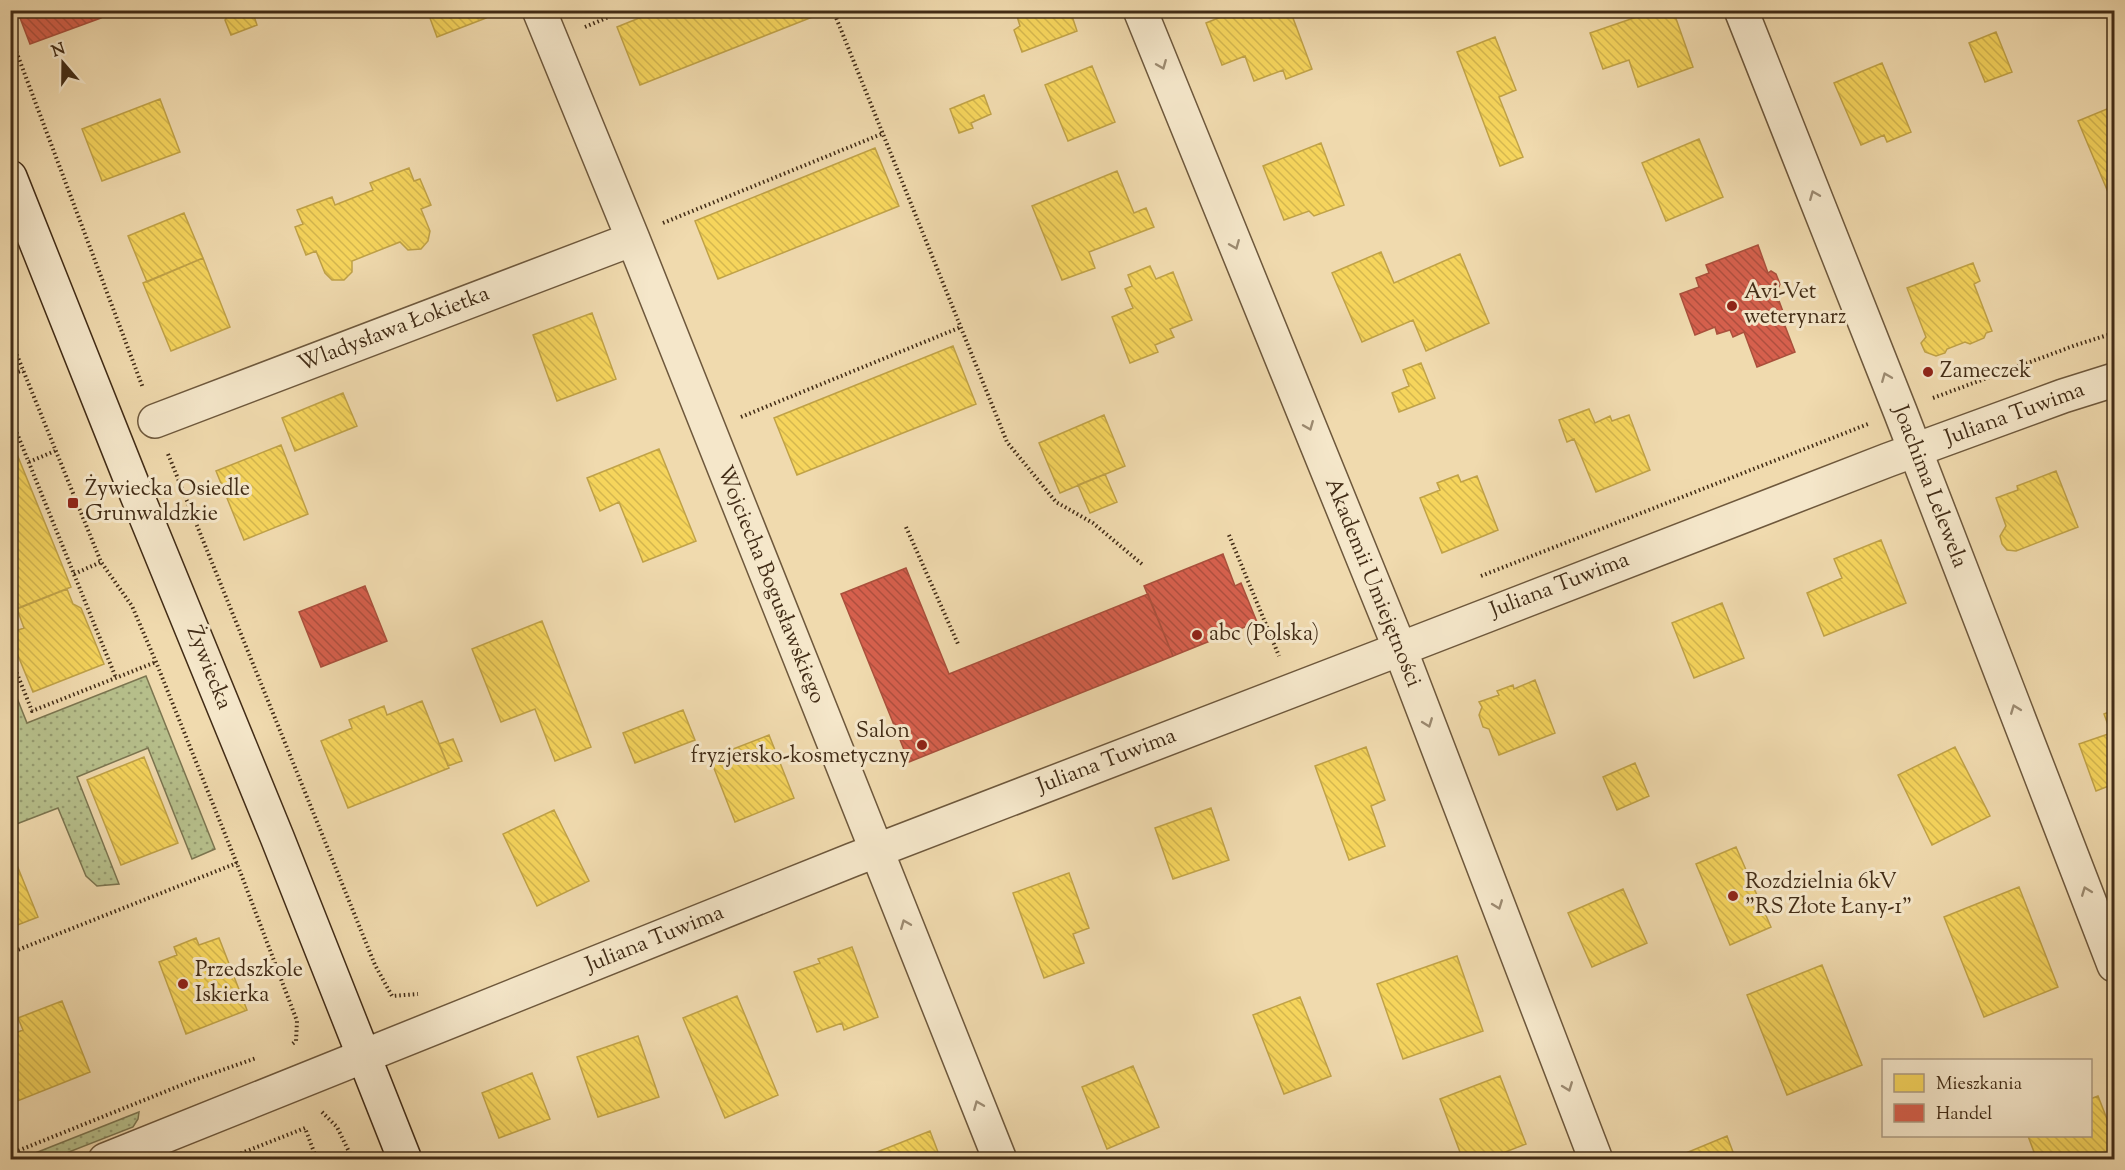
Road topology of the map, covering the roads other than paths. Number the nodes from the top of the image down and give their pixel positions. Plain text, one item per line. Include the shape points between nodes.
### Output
1 (539, 10) edge
2 (1140, 10) edge
3 (1741, 10) edge
4 (10, 177) edge
5 (633, 239) junction
6 (2115, 380) edge
7 (155, 421) road end
8 (1914, 451) junction
9 (1400, 649) junction
10 (876, 851) junction
11 (2115, 964) edge
12 (365, 1055) junction
13 (105, 1160) edge
14 (405, 1160) edge
15 (1000, 1160) edge
16 (1596, 1160) edge

1 - 5 street, Wojciecha Bogusławskiego
2 -> 9 street, Akademii Umiejętności
8 -> 3 street, Joachima Lelewela
4 - 12 street, Żywiecka
5 - 7 street, Wladysława Łokietka
5 - 10 street, Wojciecha Bogusławskiego
6 - 8 street, Juliana Tuwima
8 - 9 street, Juliana Tuwima
11 -> 8 street, Joachima Lelewela
9 - 10 street, Juliana Tuwima
9 -> 16 street, Akademii Umiejętności
10 - 12 street, Juliana Tuwima
15 -> 10 street, Wojciecha Bogusławskiego
12 - 13 street, Juliana Tuwima
12 - 14 street, Żywiecka

